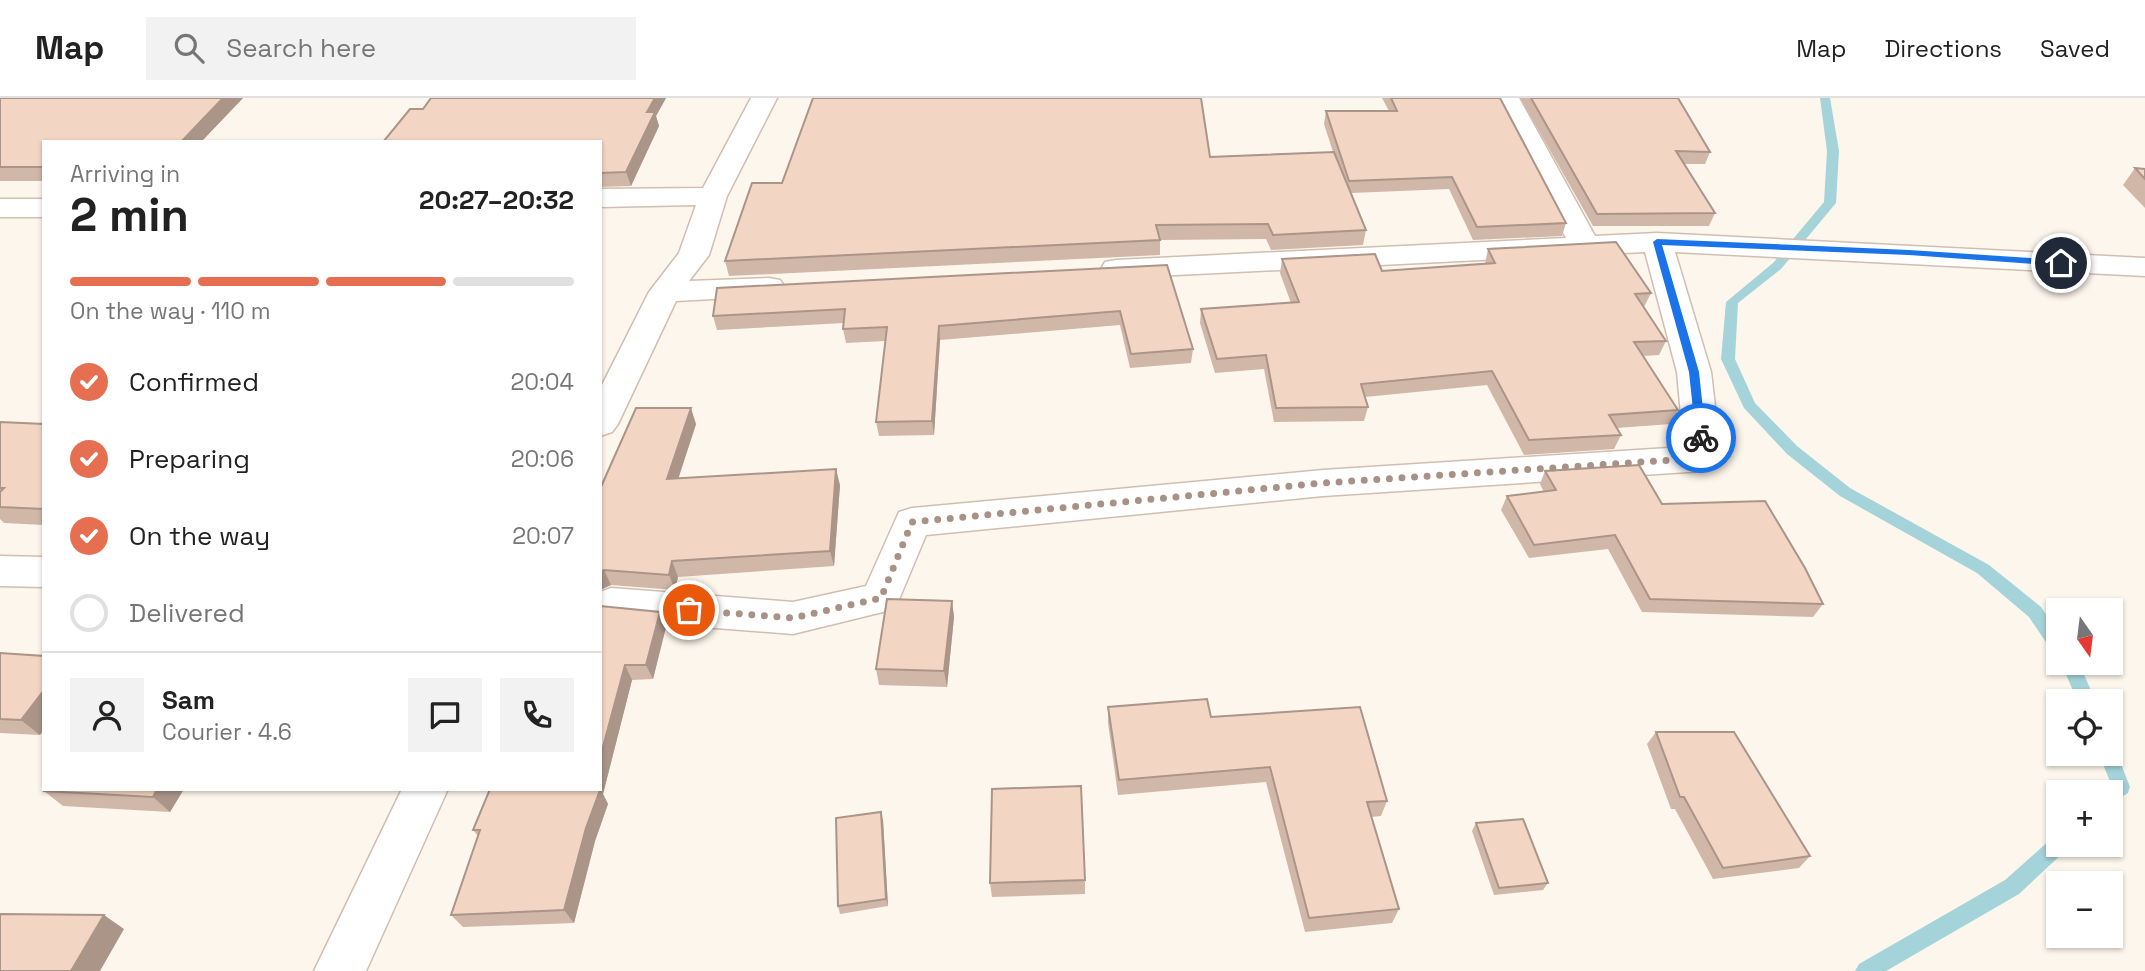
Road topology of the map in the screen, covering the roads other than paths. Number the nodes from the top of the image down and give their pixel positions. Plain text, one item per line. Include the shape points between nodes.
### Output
1 (764, 98) edge
2 (1506, 98) edge
3 (713, 196) junction
4 (602, 198) edge
5 (0, 208) edge
6 (42, 208) edge
7 (1657, 242) junction
8 (1585, 246) junction
9 (2145, 267) edge
10 (1083, 271) edge
11 (791, 286) edge
12 (665, 292) junction
13 (602, 420) edge
14 (0, 571) edge
15 (42, 572) edge
16 (611, 604) dead end
17 (424, 791) edge
18 (340, 971) edge

1 - 3 street
2 - 8 street
3 - 4 street
3 - 12 street via 694,256
5 - 6 street
7 - 8 street
7 - 9 street
7 - 16 street via 1694,372 1703,458 1323,483 912,522 881,598 793,618
8 - 10 street
11 - 12 street
12 - 13 street
14 - 15 street
17 - 18 street

